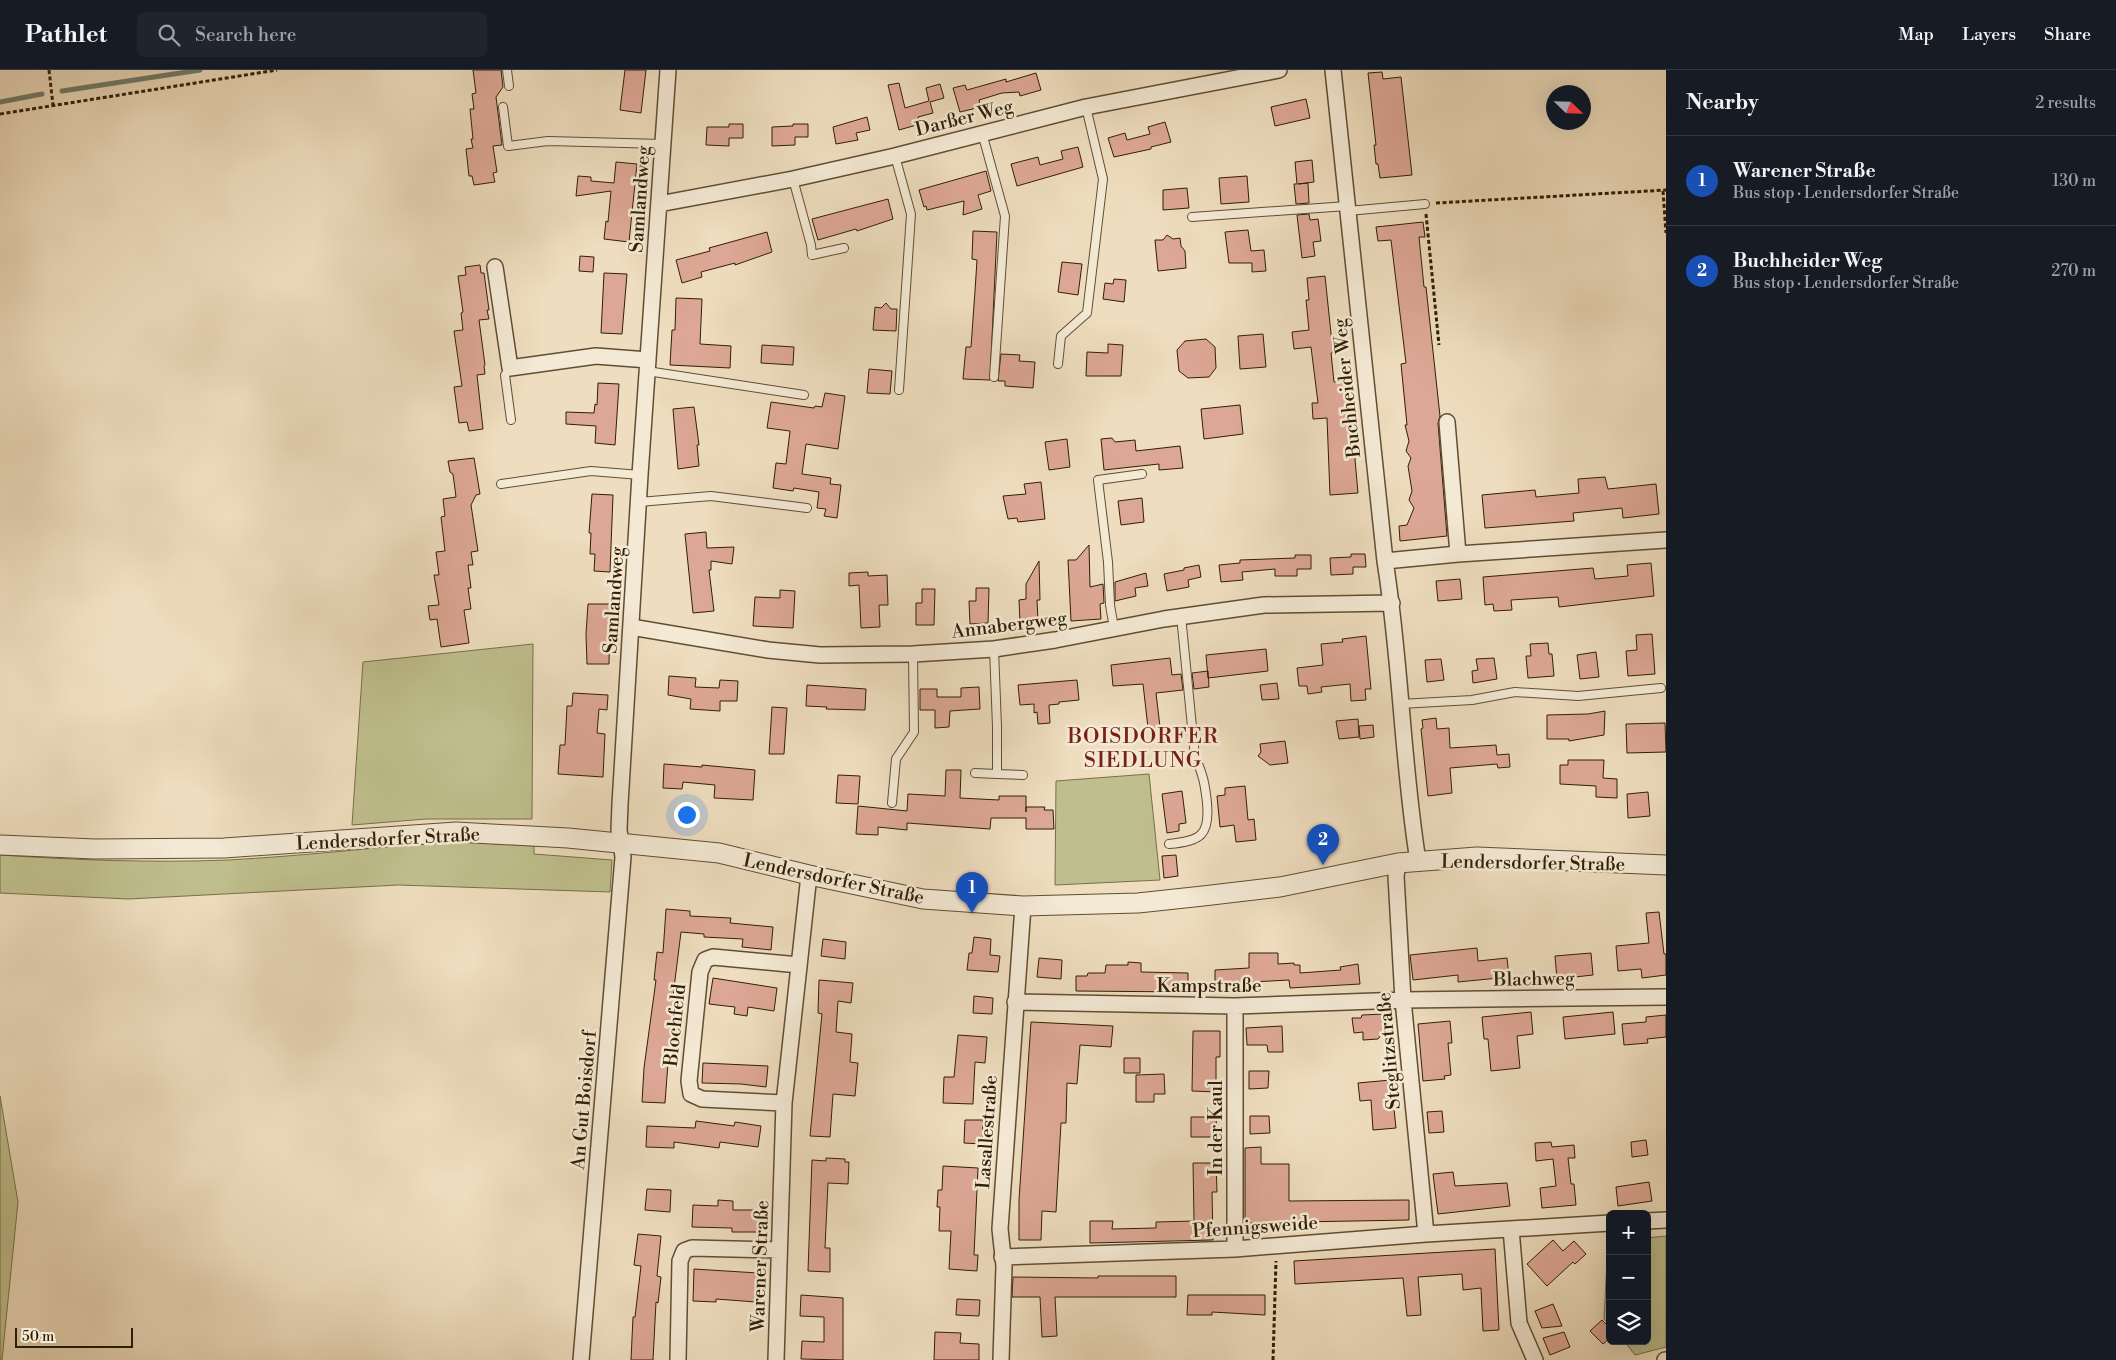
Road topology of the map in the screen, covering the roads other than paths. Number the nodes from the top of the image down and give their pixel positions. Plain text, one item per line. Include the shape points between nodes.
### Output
1 (507, 70) edge
2 (668, 70) edge
3 (1278, 70) edge
4 (1332, 70) edge
5 (510, 86) dead end
6 (1086, 106) junction
7 (503, 107) dead end
8 (982, 133) junction
9 (663, 144) junction
10 (895, 156) junction
11 (793, 179) junction
12 (659, 204) junction
13 (1425, 204) road end
14 (1347, 208) junction
15 (1192, 217) dead end
16 (844, 248) dead end
17 (495, 267) dead end
18 (1058, 364) dead end
19 (648, 365) junction
20 (510, 368) junction
21 (994, 378) dead end
22 (899, 390) dead end
23 (804, 395) dead end
24 (511, 420) dead end
25 (1447, 422) dead end
26 (640, 474) junction
27 (1142, 474) dead end
28 (501, 484) dead end
29 (639, 502) junction
30 (807, 508) dead end
31 (1666, 540) edge
32 (1458, 554) junction
33 (1385, 561) junction
34 (1392, 603) junction
35 (1181, 616) junction
36 (631, 627) junction
37 (1114, 628) junction
38 (994, 649) junction
39 (913, 654) junction
40 (1661, 688) dead end
41 (1400, 704) junction
42 (975, 773) dead end
43 (997, 774) junction
44 (1024, 775) dead end
45 (892, 803) dead end
46 (622, 843) junction
47 (0, 844) edge
48 (1169, 844) dead end
49 (1418, 861) junction
50 (1398, 863) junction
51 (1666, 865) edge
52 (808, 875) junction
53 (1023, 906) junction
54 (799, 966) junction
55 (1666, 997) edge
56 (1402, 1000) junction
57 (1016, 1002) junction
58 (1235, 1006) junction
59 (784, 1103) junction
60 (1666, 1220) edge
61 (1651, 1221) edge
62 (1606, 1223) edge
63 (1511, 1229) junction
64 (1426, 1234) junction
65 (1235, 1249) junction
66 (779, 1250) junction
67 (1002, 1257) junction
68 (581, 1360) edge
69 (678, 1360) edge
70 (776, 1360) edge
71 (1002, 1360) edge
72 (1535, 1360) edge

1 - 5 lane
2 - 9 street, Samlandweg
3 - 6 street, Darßer Weg
4 - 14 street, Buchheider Weg
6 - 8 street, Darßer Weg
6 - 18 lane via 1103,180 1087,313 1061,336
7 - 9 lane via 508,146 548,141
8 - 10 street, Darßer Weg
8 - 21 lane via 1004,216
9 - 12 street, Samlandweg
10 - 11 street, Darßer Weg
10 - 22 lane via 911,214
11 - 12 street, Darßer Weg
11 - 16 lane via 812,255
12 - 19 street, Samlandweg
13 - 14 lane
14 - 15 lane
14 - 33 street, Buchheider Weg
17 - 20 street
19 - 20 street via 596,356
19 - 23 lane
19 - 26 street, Samlandweg
20 - 24 lane via 505,375
25 - 32 street
26 - 28 lane via 591,471
26 - 29 street, Samlandweg
27 - 37 lane via 1098,480
29 - 30 lane via 711,496
29 - 36 street, Samlandweg
31 - 32 street
32 - 33 street
33 - 34 street, Buchheider Weg
34 - 35 street, Annabergweg via 1264,605
34 - 41 street, Buchheider Weg
35 - 37 street, Annabergweg
35 - 48 lane via 1196,757 1205,777 1209,821 1197,837
36 - 39 street, Annabergweg via 768,650 820,655
36 - 46 street, Samlandweg via 619,830
37 - 38 street, Annabergweg
38 - 39 street, Annabergweg
38 - 43 lane
39 - 45 lane via 914,732 896,759
40 - 41 lane via 1578,696 1516,692 1472,700
41 - 49 street, Buchheider Weg
42 - 43 lane
43 - 44 lane
46 - 47 street, Lendersdorfer Straße via 456,832 224,848 95,849
46 - 52 street, Lendersdorfer Straße via 720,853
46 - 68 street, An Gut Boisdorf
49 - 50 street, Lendersdorfer Straße
49 - 51 street, Lendersdorfer Straße via 1477,857
50 - 53 street, Lendersdorfer Straße via 1280,887 1204,896
50 - 56 street, Steglitzstraße
52 - 53 street, Lendersdorfer Straße via 923,899
52 - 54 street, Warener Straße
53 - 57 street, Lasallestraße
54 - 59 street, Warener Straße
54 - 59 street, Blochfeld via 713,958 705,960 700,972 689,1081 691,1094 702,1099
55 - 56 street, Blachweg
56 - 58 street, Kampstraße
56 - 64 street, Steglitzstraße
57 - 58 street, Kampstraße
57 - 67 street, Lasallestraße via 1000,1228
58 - 65 street, In der Kaul
59 - 66 street, Warener Straße
60 - 61 street
62 - 63 street, Pfennigsweide
63 - 64 street, Pfennigsweide
63 - 72 street via 1519,1323
64 - 65 street, Pfennigsweide
65 - 67 street, Pfennigsweide
66 - 69 street via 684,1250 680,1261
66 - 70 street, Warener Straße
67 - 71 street, Lasallestraße

